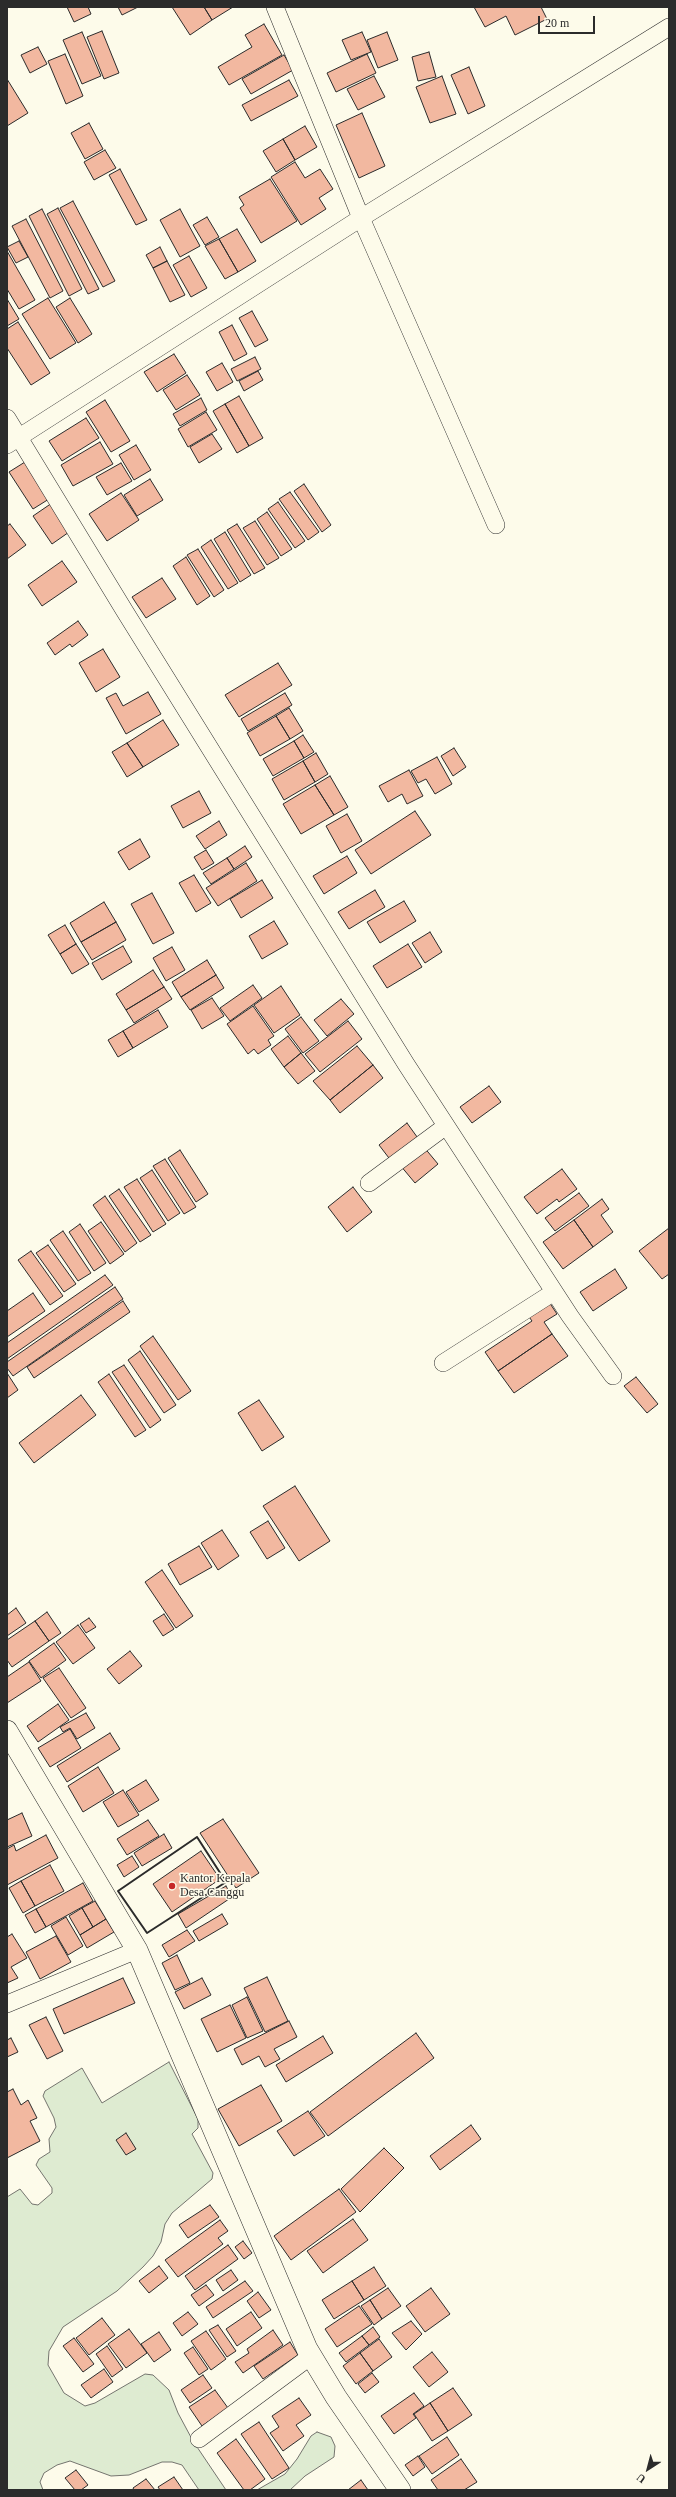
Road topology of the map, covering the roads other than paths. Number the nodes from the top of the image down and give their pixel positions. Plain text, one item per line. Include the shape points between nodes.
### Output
1 (274, 7) edge
2 (669, 26) edge
3 (361, 218) junction
4 (7, 418) edge
5 (14, 441) edge
6 (496, 525) dead end
7 (446, 1126) junction
8 (369, 1183) dead end
9 (554, 1292) junction
10 (443, 1363) dead end
11 (613, 1376) dead end
12 (7, 1732) edge
13 (136, 1950) junction
14 (7, 2004) edge
15 (311, 2356) junction
16 (199, 2439) dead end
17 (400, 2490) edge

1 - 3 street
2 - 3 street
3 - 5 street
3 - 6 street
4 - 5 street
5 - 7 street
7 - 8 street
7 - 9 street
9 - 10 street
9 - 11 street
12 - 13 street
13 - 14 street
13 - 15 street
15 - 16 street
15 - 17 street

